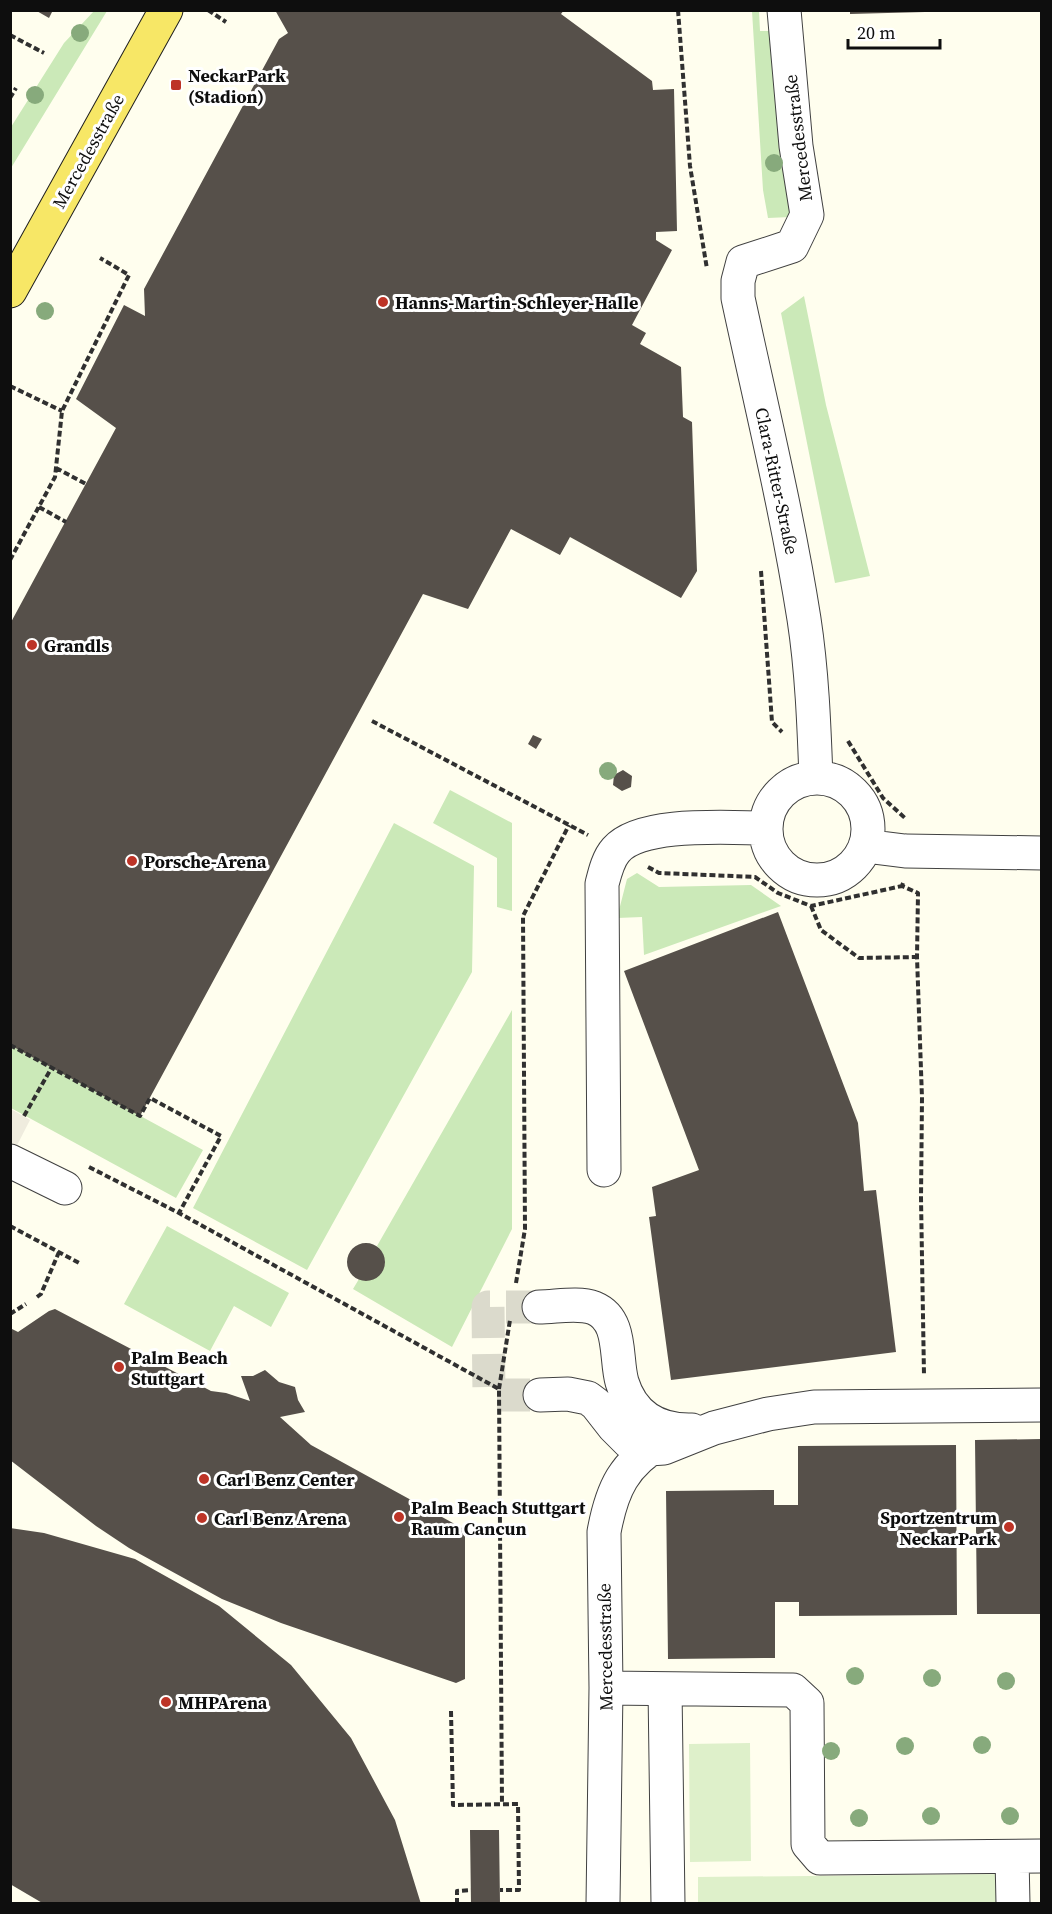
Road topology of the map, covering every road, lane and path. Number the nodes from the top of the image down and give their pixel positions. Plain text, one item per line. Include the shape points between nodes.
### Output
1 (166, 10) edge
2 (208, 10) edge
3 (784, 10) edge
4 (226, 22) dead end
5 (10, 35) edge
6 (44, 53) dead end
7 (16, 88) dead end
8 (10, 98) edge
9 (100, 258) dead end
10 (743, 262) joint
11 (10, 291) edge
12 (10, 386) edge
13 (62, 411) junction
14 (56, 468) junction
15 (86, 484) dead end
16 (39, 507) junction
17 (66, 522) dead end
18 (10, 560) edge
19 (372, 721) dead end
20 (842, 732) dead end
21 (816, 778) junction
22 (766, 828) junction
23 (865, 846) junction
24 (616, 850) junction
25 (905, 851) junction
26 (1041, 853) edge
27 (902, 886) junction
28 (811, 906) junction
29 (917, 957) junction
30 (10, 1045) edge
31 (52, 1067) junction
32 (24, 1116) dead end
33 (10, 1161) edge
34 (604, 1170) dead end
35 (110, 1178) dead end
36 (65, 1188) dead end
37 (179, 1213) junction
38 (10, 1226) edge
39 (525, 1229) dead end
40 (59, 1252) junction
41 (81, 1264) dead end
42 (37, 1297) dead end
43 (26, 1304) dead end
44 (539, 1307) tunnel mouth
45 (10, 1314) edge
46 (540, 1395) tunnel mouth
47 (1041, 1405) edge
48 (927, 1406) junction
49 (702, 1429) junction
50 (649, 1449) junction
51 (606, 1688) junction
52 (665, 1689) junction
53 (451, 1711) dead end
54 (502, 1804) junction
55 (1027, 1856) edge
56 (471, 1890) dead end
57 (500, 1890) dead end
58 (457, 1904) edge
59 (603, 1904) edge
60 (668, 1904) edge
61 (1013, 1904) edge

1 - 11 main road, Mercedesstraße
2 - 4 path
3 - 10 street, Mercedesstraße via 796,146 807,215 792,246
5 - 6 path
7 - 8 path
9 - 13 path via 129,275
10 - 21 street, Clara-Ritter-Straße via 738,298 806,631
12 - 13 path
13 - 14 path
14 - 15 path
14 - 16 path
16 - 17 path
16 - 18 path
19 - 39 path via 569,825 523,916
20 - 25 path via 883,798 906,819
21 - 22 street via 803,779 780,792 767,815
21 - 23 street via 847,787 858,799 866,813
22 - 23 street via 773,856 782,867 808,880 822,880 849,869
22 - 24 street via 664,830 635,837
23 - 25 street
24 - 28 path via 659,873 755,877 778,893
24 - 34 street via 602,884
25 - 26 street
25 - 27 path
27 - 28 path
27 - 29 path via 918,892
28 - 29 path via 821,930 859,958
29 - 48 path via 922,1098 922,1363
30 - 31 path
31 - 32 path
31 - 37 path via 140,1116 150,1098 221,1136
33 - 36 street
35 - 37 path
37 - 54 path via 499,1389
38 - 40 path
40 - 41 path
40 - 42 path
43 - 45 path
44 - 49 street via 596,1309 606,1318 617,1340 622,1381 637,1409 660,1426
46 - 50 street via 588,1398 629,1442
47 - 48 street
48 - 49 street via 814,1407
49 - 50 street via 664,1448
50 - 51 street, Mercedesstraße via 634,1461 615,1490 604,1532
51 - 52 street
51 - 59 street, Mercedesstraße
52 - 55 street via 793,1690 807,1703 808,1844 820,1858
52 - 60 street
53 - 54 path via 453,1805
54 - 57 path via 518,1804 519,1890
55 - 61 street
56 - 58 path via 457,1890

